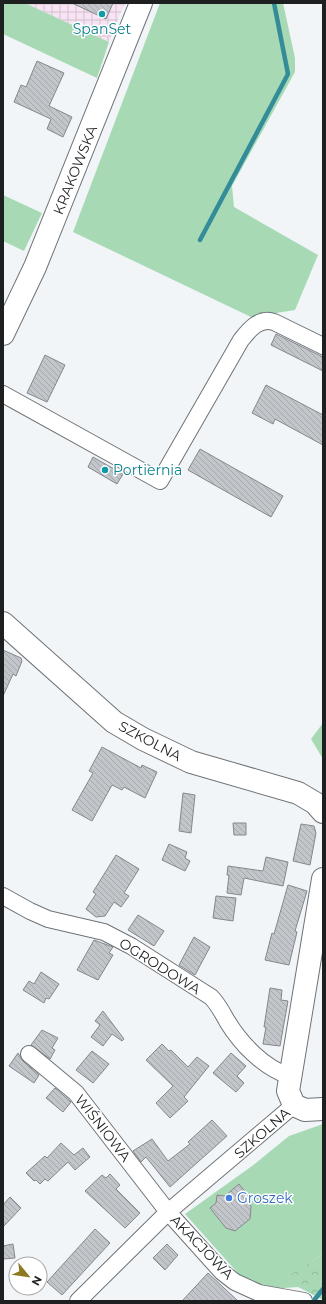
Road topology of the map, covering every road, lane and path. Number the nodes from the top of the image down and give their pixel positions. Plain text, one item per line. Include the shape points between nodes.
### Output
1 (141, 3) edge
2 (3, 334) edge
3 (323, 346) edge
4 (3, 394) edge
5 (3, 623) edge
6 (323, 812) edge
7 (323, 879) edge
8 (3, 896) edge
9 (29, 1054) dead end
10 (289, 1076) junction
11 (294, 1105) junction
12 (323, 1109) edge
13 (168, 1212) junction
14 (78, 1301) edge
15 (304, 1301) edge

1 - 2 street, KRAKOWSKA via 35,267
3 - 4 street via 269,320 258,322 241,340 160,481
5 - 6 street, SZKOLNA via 114,722 191,762 298,793 315,803
7 - 10 street, SZKOLNA via 303,1007
8 - 10 street, OGRODOWA via 48,919 104,932 131,946 211,997 244,1045 275,1070
9 - 13 street, WIŚNIOWA via 76,1093
10 - 11 street, SZKOLNA via 288,1091
11 - 12 street via 305,1110
11 - 13 street, SZKOLNA
13 - 14 street, SZKOLNA
13 - 15 street, AKACJOWA via 222,1272 235,1282 259,1293

